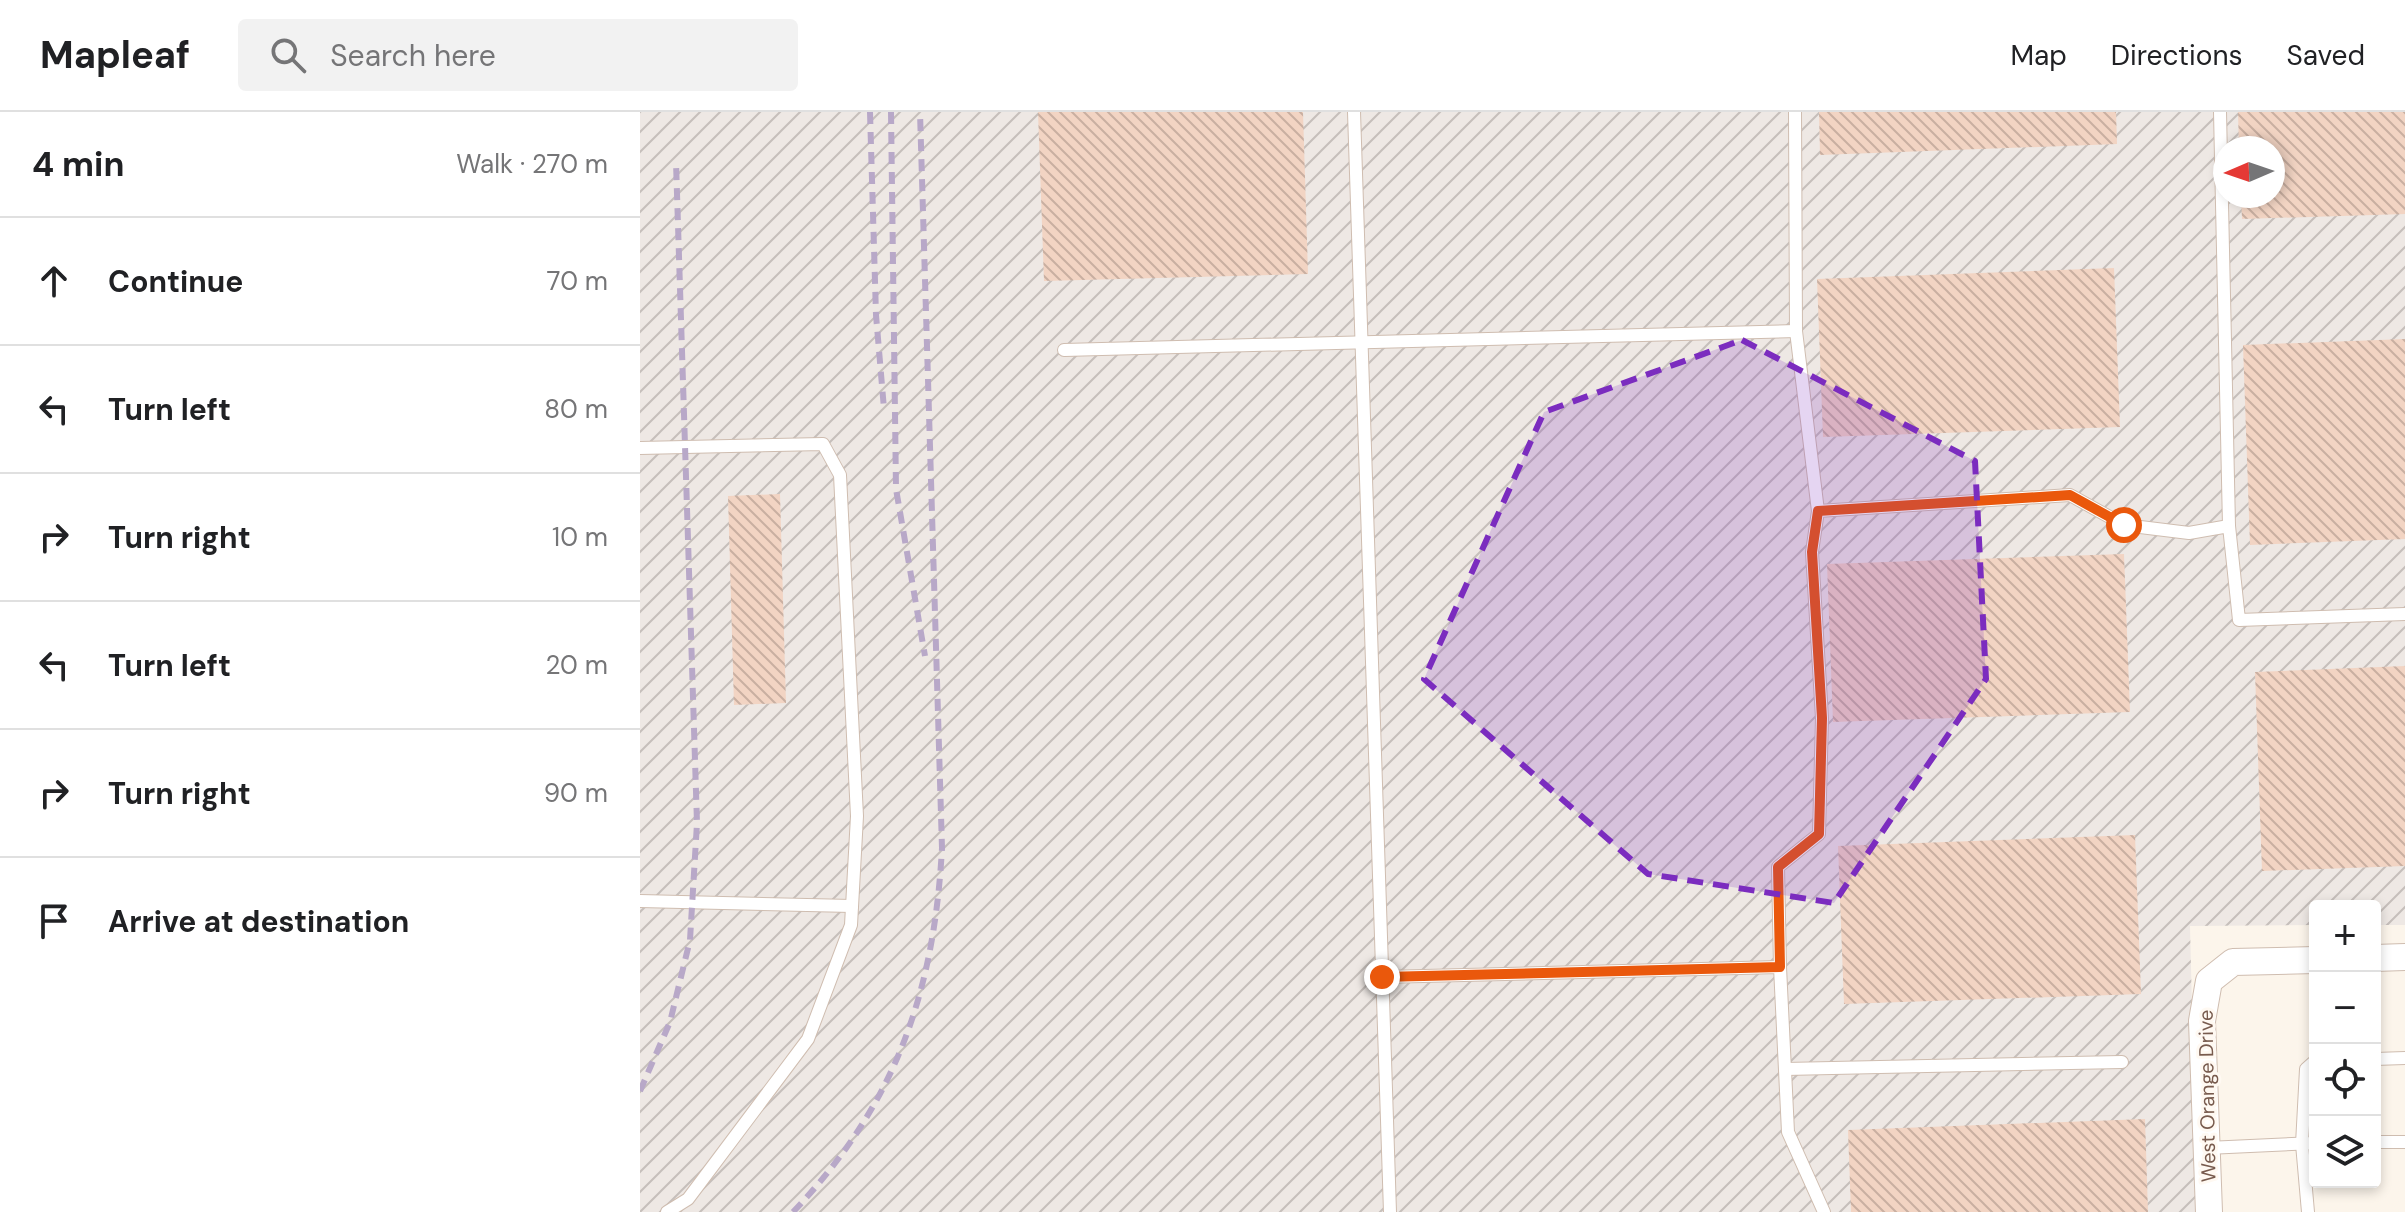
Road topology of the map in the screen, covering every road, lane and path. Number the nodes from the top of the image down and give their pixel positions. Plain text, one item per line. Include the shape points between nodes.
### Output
1 (1354, 112) edge
2 (1795, 112) edge
3 (2220, 112) edge
4 (1796, 331) junction
5 (1361, 344) junction
6 (1064, 350) dead end
7 (640, 448) edge
8 (1818, 511) junction
9 (2229, 526) junction
10 (2405, 614) edge
11 (640, 901) edge
12 (852, 906) junction
13 (2405, 957) edge
14 (2381, 958) edge
15 (2309, 960) edge
16 (1780, 967) junction
17 (1382, 977) junction
18 (2405, 1058) edge
19 (2381, 1059) edge
20 (2122, 1062) dead end
21 (2309, 1066) edge
22 (1785, 1069) junction
23 (2381, 1142) edge
24 (2405, 1142) edge
25 (2309, 1144) edge
26 (2207, 1148) junction
27 (667, 1212) edge
28 (1390, 1212) edge
29 (1824, 1212) edge
30 (2209, 1212) edge
31 (2308, 1212) edge

1 - 5 lane
2 - 4 lane
3 - 9 lane
4 - 5 lane
4 - 8 lane
5 - 6 lane
5 - 17 lane
7 - 12 lane via 823,444 840,475 857,816
8 - 9 lane via 2070,495 2124,525 2189,533
8 - 16 lane via 1812,552 1822,718 1819,834 1778,867
9 - 10 lane via 2239,620
11 - 12 lane
12 - 27 lane via 851,925 808,1039 688,1199
13 - 14 street
15 - 26 street, West Orange Drive via 2233,962 2209,981 2202,1021
16 - 17 lane
16 - 22 lane
17 - 28 lane
18 - 19 lane
20 - 22 lane
21 - 25 lane
22 - 29 lane via 1788,1132
23 - 24 lane
25 - 26 lane
25 - 31 lane
26 - 30 street, West Orange Drive

